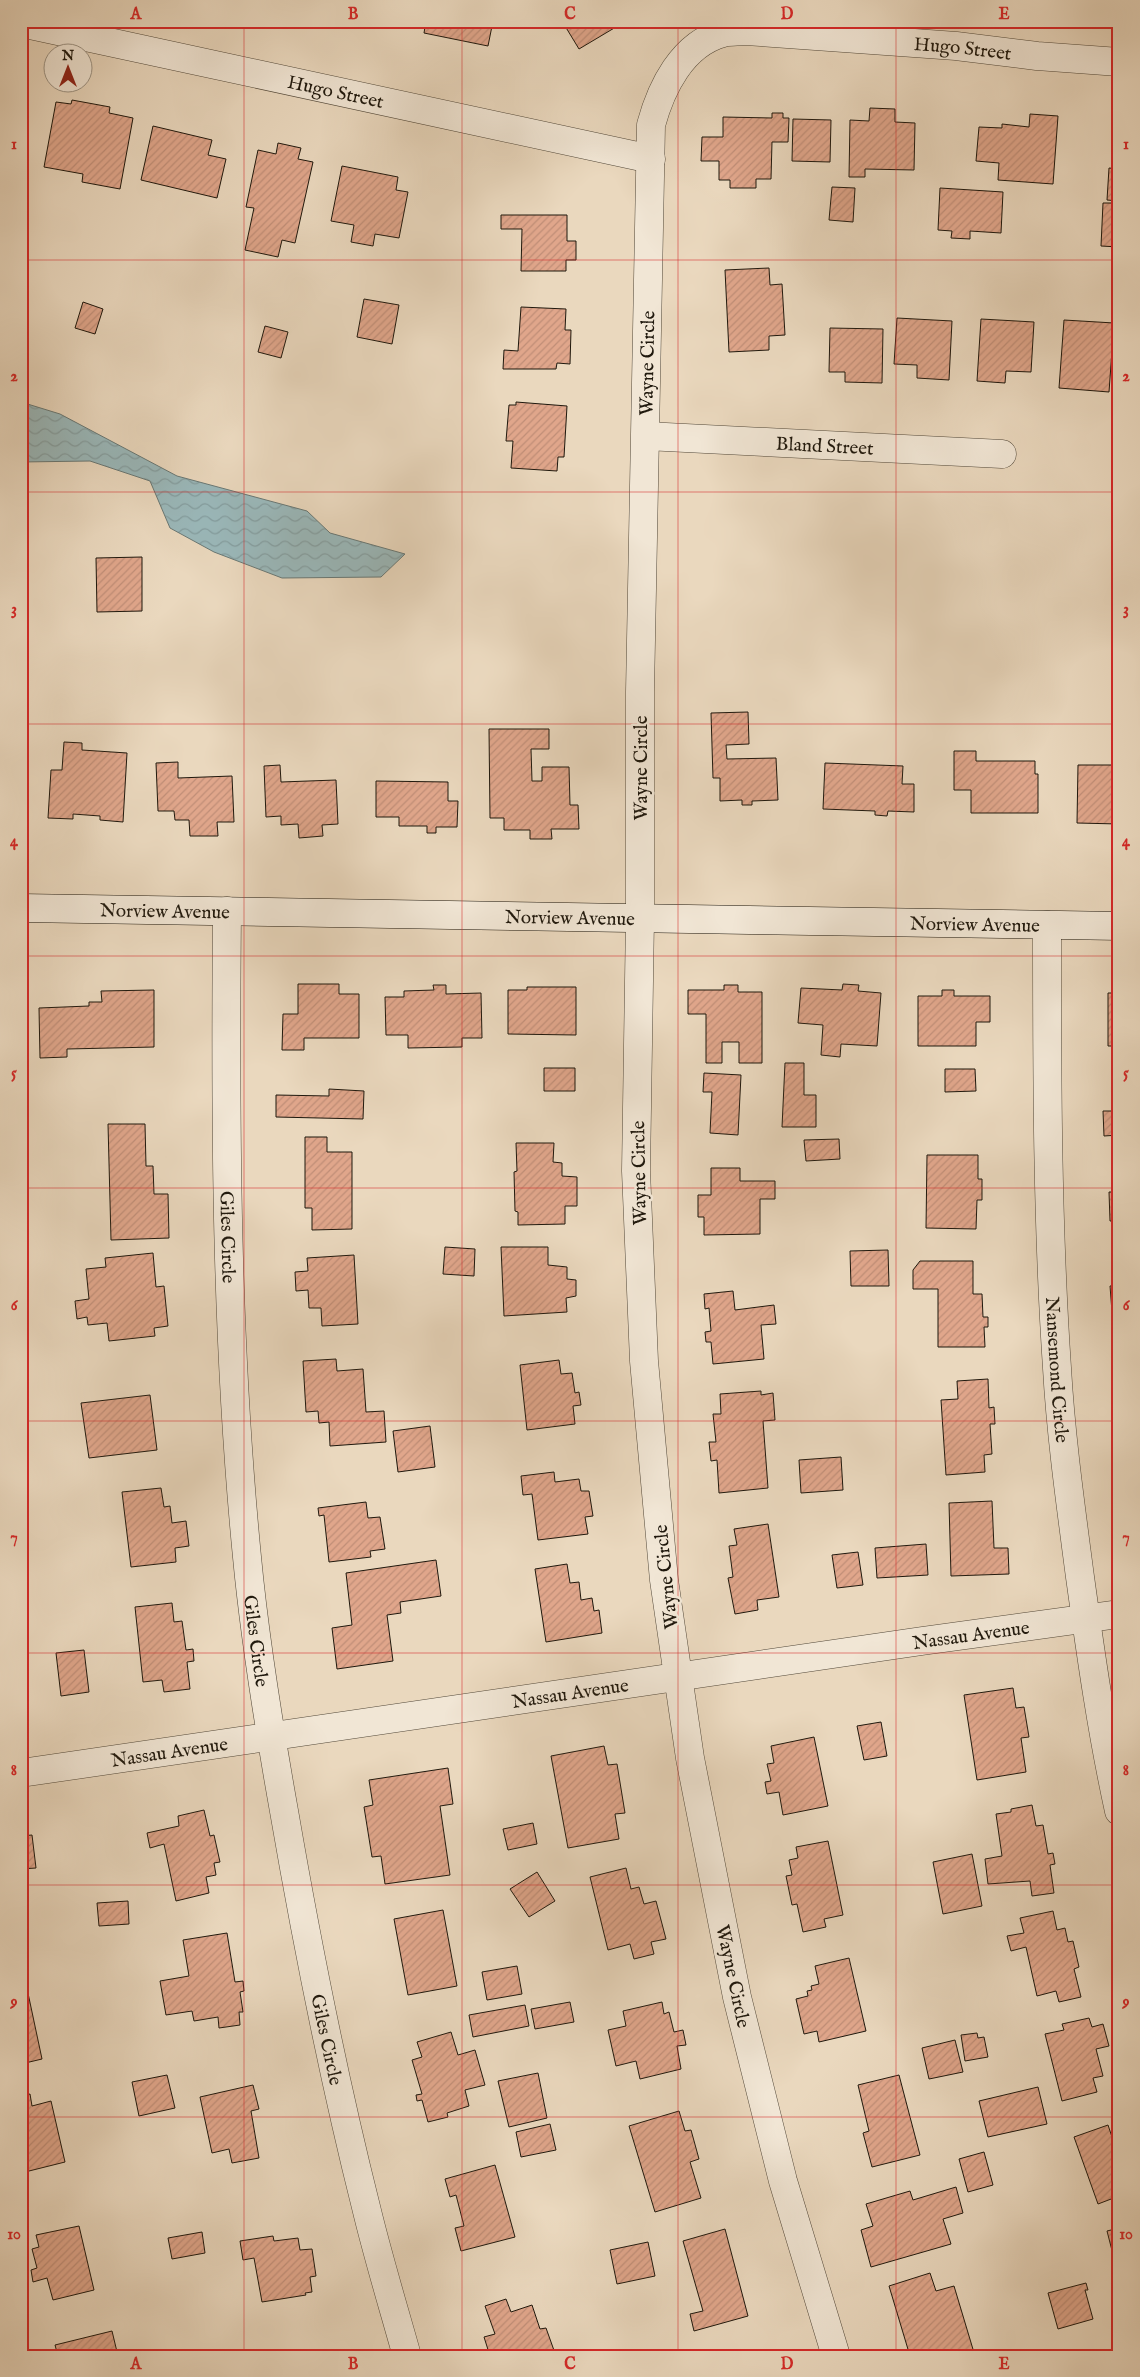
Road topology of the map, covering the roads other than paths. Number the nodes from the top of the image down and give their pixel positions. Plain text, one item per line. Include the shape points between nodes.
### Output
1 (21, 23) edge
2 (747, 26) edge
3 (1119, 62) edge
4 (651, 160) junction
5 (646, 436) junction
6 (1002, 454) dead end
7 (21, 908) edge
8 (226, 911) junction
9 (640, 918) junction
10 (1047, 925) junction
11 (1119, 926) edge
12 (1119, 1614) edge
13 (1086, 1619) junction
14 (677, 1677) junction
15 (271, 1736) junction
16 (21, 1773) edge
17 (1119, 1811) edge
18 (407, 2356) edge
19 (836, 2356) edge

1 - 4 street, Hugo Street
2 - 3 street, Hugo Street
2 - 4 street, Wayne Circle via 703,42 668,78 651,125
4 - 5 street, Wayne Circle
5 - 6 street, Bland Street
5 - 9 street, Wayne Circle via 640,692
7 - 8 street, Norview Avenue
8 - 9 street, Norview Avenue
8 - 15 street, Giles Circle via 226,1100 233,1372 247,1557
9 - 10 street, Norview Avenue
9 - 14 street, Wayne Circle via 636,1171 644,1351 664,1580
10 - 11 street, Norview Avenue
10 - 13 street, Nansemond Circle via 1047,1132 1057,1368 1066,1472
12 - 13 street, Nassau Avenue
13 - 14 street, Nassau Avenue
13 - 17 street, Nansemond Circle
14 - 15 street, Nassau Avenue
14 - 19 street, Wayne Circle via 737,1997 783,2181
15 - 16 street, Nassau Avenue
15 - 18 street, Giles Circle via 321,2009 366,2208

